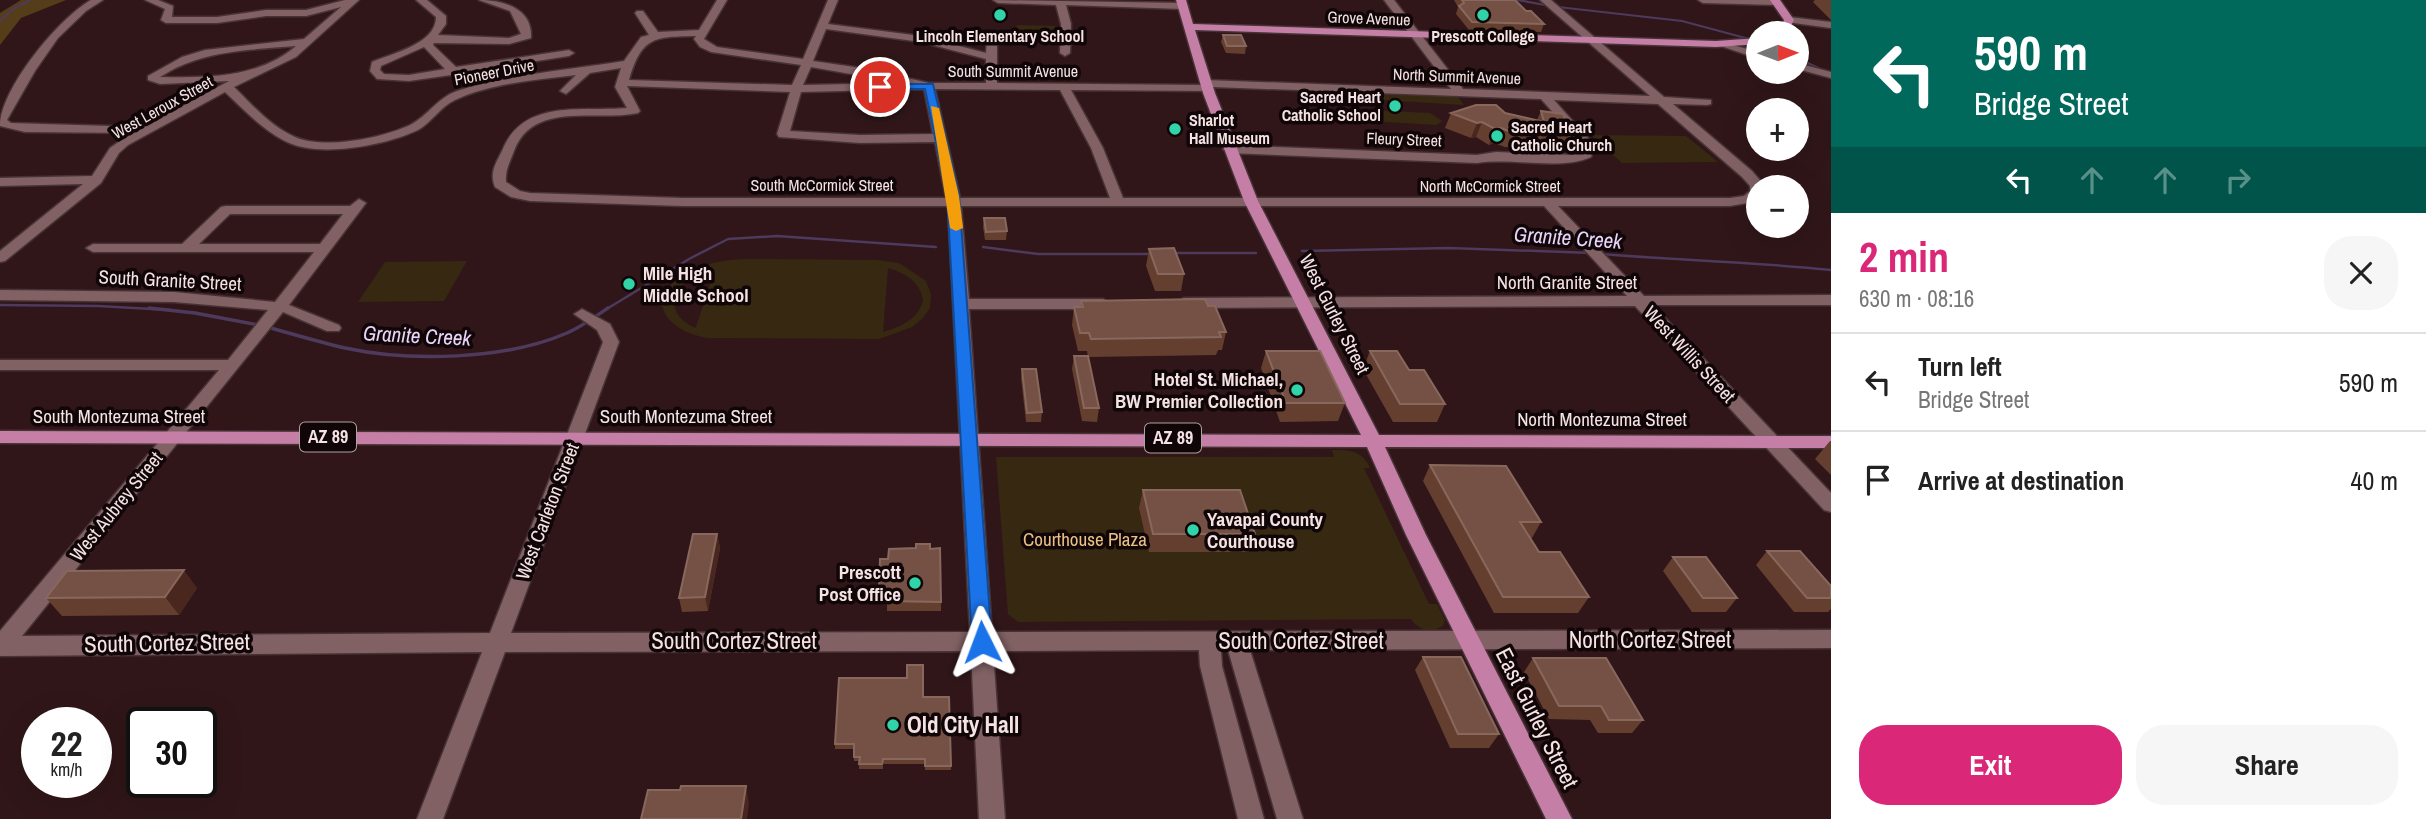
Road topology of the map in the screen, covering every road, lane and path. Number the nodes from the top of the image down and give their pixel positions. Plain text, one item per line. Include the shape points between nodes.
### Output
1 (98, 0) edge
2 (171, 0) edge
3 (421, 0) edge
4 (484, 0) edge
5 (722, 0) edge
6 (833, 0) edge
7 (998, 0) edge
8 (1389, 0) edge
9 (1545, 0) edge
10 (1703, 0) edge
11 (154, 1) edge
12 (353, 1) edge
13 (1060, 1) edge
14 (1775, 1) edge
15 (1118, 2) edge
16 (1182, 3) edge
17 (640, 13) dead end
18 (1789, 20) joint
19 (1831, 25) edge
20 (823, 26) junction
21 (1188, 27) junction
22 (996, 34) dead end
23 (1415, 35) junction
24 (654, 36) junction
25 (700, 36) junction
26 (429, 40) junction
27 (1589, 41) junction
28 (306, 42) junction
29 (1746, 43) edge
30 (1725, 44) junction
31 (1746, 51) edge
32 (1065, 53) dead end
33 (564, 54) dead end
34 (991, 57) junction
35 (807, 62) junction
36 (628, 64) junction
37 (1810, 69) edge
38 (452, 71) junction
39 (585, 72) junction
40 (1831, 75) edge
41 (246, 76) junction
42 (623, 83) junction
43 (1207, 85) junction
44 (929, 86) junction
45 (991, 86) junction
46 (1064, 87) junction
47 (228, 88) junction
48 (797, 88) junction
49 (473, 90) junction
50 (566, 91) dead end
51 (1459, 92) junction
52 (1543, 94) junction
53 (1661, 99) junction
54 (1707, 102) dead end
55 (145, 131) junction
56 (941, 138) junction
57 (1229, 149) junction
58 (96, 180) junction
59 (0, 182) edge
60 (1251, 201) junction
61 (954, 202) junction
62 (1118, 202) junction
63 (1549, 204) junction
64 (187, 247) junction
65 (93, 248) dead end
66 (325, 248) junction
67 (0, 258) edge
68 (0, 295) edge
69 (1831, 300) edge
70 (1641, 301) junction
71 (1167, 303) edge
72 (1304, 303) junction
73 (961, 304) junction
74 (1112, 304) edge
75 (275, 313) junction
76 (582, 314) dead end
77 (333, 328) dead end
78 (0, 365) edge
79 (232, 365) junction
80 (0, 437) edge
81 (173, 437) junction
82 (575, 437) junction
83 (969, 437) junction
84 (1373, 440) junction
85 (1771, 441) junction
86 (1831, 442) edge
87 (1831, 505) edge
88 (1831, 639) edge
89 (498, 641) junction
90 (1210, 641) junction
91 (1236, 641) junction
92 (982, 642) junction
93 (1468, 642) junction
94 (1, 646) edge
95 (430, 819) edge
96 (992, 819) edge
97 (1251, 819) edge
98 (1290, 819) edge
99 (1559, 819) edge

1 - 55 street via 71,20 33,61 1,121 25,128
2 - 11 street
3 - 26 street via 441,16 441,24
4 - 26 street via 515,6 527,36 509,41
5 - 25 street
6 - 20 street
7 - 13 street
8 - 23 street
9 - 27 street
10 - 14 street
11 - 12 street via 170,8 166,20 176,21 306,13
12 - 28 street, West Leroux Street
13 - 15 street
13 - 32 street via 1066,24
14 - 18 main road
15 - 16 street
16 - 21 main road, West Gurley Street
17 - 24 street
18 - 19 street
20 - 34 street via 922,38
20 - 35 street
21 - 23 main road, Grove Avenue
21 - 43 main road, West Gurley Street
22 - 34 street
23 - 27 main road, Grove Avenue
23 - 51 street
24 - 25 street
24 - 36 street via 645,39
25 - 35 street, South Summit Avenue via 704,45 715,50
26 - 38 street via 428,46
26 - 38 street via 376,64 375,71 392,79
27 - 30 main road, Grove Avenue
27 - 53 street
28 - 41 street, West Leroux Street via 277,64
28 - 41 street via 194,57 152,78
29 - 30 main road, Grove Avenue
30 - 31 street
33 - 38 street
34 - 45 street
35 - 44 street, South Summit Avenue
35 - 48 street
36 - 39 street, Pioneer Drive
36 - 42 street
37 - 40 street
38 - 49 street
39 - 49 street, Pioneer Drive
39 - 50 street
41 - 47 street, West Leroux Street
42 - 48 street
42 - 61 street, South McCormick Street via 634,111 559,113 515,134 497,173 500,184 530,197 583,200
43 - 46 street, South Summit Avenue
43 - 51 street, North Summit Avenue
43 - 57 main road, West Gurley Street
44 - 45 street, South Summit Avenue
44 - 48 street
44 - 56 street
45 - 46 street, South Summit Avenue
46 - 62 street via 1097,148
47 - 49 street, Pioneer Drive via 291,140 324,146 372,140 408,129 429,117 446,99
47 - 55 street, West Leroux Street
48 - 56 street via 783,134
51 - 52 street, North Summit Avenue
52 - 53 street, North Summit Avenue
52 - 57 street, Fleury Street via 1589,146 1587,154 1577,159 1477,159
53 - 54 street, North Summit Avenue
53 - 63 street, North McCormick Street via 1757,185 1756,193 1730,202
55 - 58 street, West Leroux Street via 114,151
56 - 61 street
57 - 60 main road, West Gurley Street
58 - 59 street
58 - 67 street, West Leroux Street
60 - 62 street, South McCormick Street
60 - 63 street, North McCormick Street
60 - 72 main road, West Gurley Street
61 - 62 street, South McCormick Street
61 - 73 street
63 - 70 street, West Willis Street
64 - 65 street
64 - 66 street
64 - 66 street, West Aubrey Street via 226,210 357,206
66 - 75 street, West Aubrey Street
68 - 75 street, South Granite Street via 182,296
69 - 70 street, North Granite Street
70 - 72 street, North Granite Street
70 - 85 street, West Willis Street
71 - 72 street
72 - 84 main road, West Gurley Street
73 - 74 street
73 - 83 street
75 - 77 street, South Granite Street
75 - 79 street, West Aubrey Street
76 - 82 street, West Carleton Street via 604,327 611,342
78 - 79 street
79 - 81 street, West Aubrey Street
80 - 81 main road, South Montezuma Street / AZ 89
81 - 82 main road, South Montezuma Street / AZ 89
81 - 94 street, West Aubrey Street
82 - 83 main road, South Montezuma Street / AZ 89
82 - 89 street, West Carleton Street
83 - 84 main road, South Montezuma Street / AZ 89
83 - 92 street
84 - 85 main road, North Montezuma Street / AZ 89
84 - 93 main road, West Gurley Street
85 - 86 main road, North Montezuma Street / AZ 89
85 - 87 street, West Willis Street
88 - 93 street, North Cortez Street
89 - 92 street, South Cortez Street
89 - 94 street, South Cortez Street
89 - 95 street, West Carleton Street
90 - 91 street, South Cortez Street
90 - 92 street, South Cortez Street
90 - 97 street via 1212,666
91 - 93 street, South Cortez Street
91 - 98 street
92 - 96 street
93 - 99 main road, East Gurley Street

